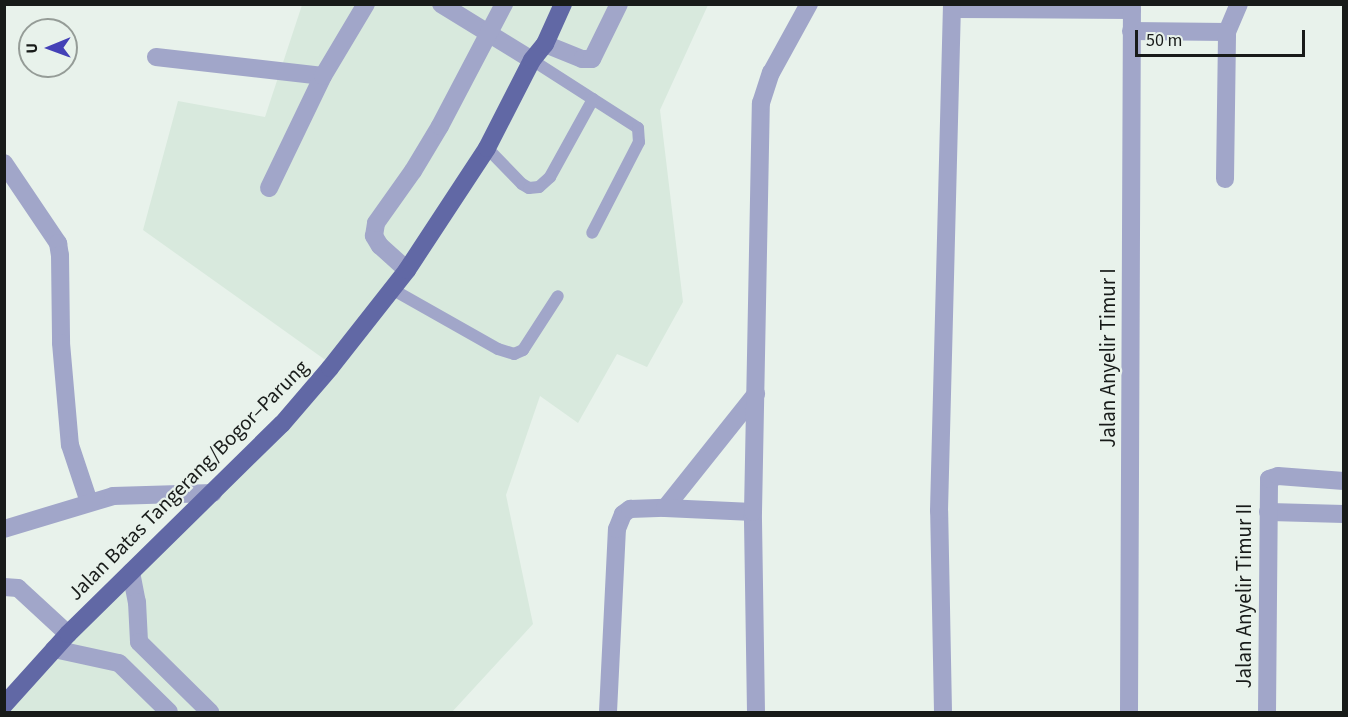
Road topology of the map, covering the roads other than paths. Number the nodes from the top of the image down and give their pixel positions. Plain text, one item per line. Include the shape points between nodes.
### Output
1 (366, 4) edge
2 (441, 4) edge
3 (504, 4) edge
4 (563, 4) edge
5 (619, 4) edge
6 (809, 4) edge
7 (1239, 4) edge
8 (952, 7) edge
9 (1132, 7) edge
10 (1131, 31) junction
11 (1227, 32) junction
12 (490, 34) junction
13 (545, 44) junction
14 (156, 57) dead end
15 (532, 60) junction
16 (323, 76) junction
17 (593, 99) junction
18 (487, 148) junction
19 (4, 163) edge
20 (1225, 179) dead end
21 (269, 188) dead end
22 (591, 233) dead end
23 (406, 270) junction
24 (390, 288) junction
25 (558, 296) dead end
26 (756, 394) junction
27 (1344, 481) edge
28 (213, 493) junction
29 (89, 502) junction
30 (665, 508) junction
31 (753, 512) junction
32 (1268, 512) junction
33 (1344, 514) edge
34 (4, 529) edge
35 (131, 572) junction
36 (4, 587) edge
37 (68, 634) junction
38 (139, 642) junction
39 (54, 649) junction
40 (119, 663) junction
41 (4, 705) edge
42 (169, 712) edge
43 (210, 712) edge
44 (608, 712) edge
45 (756, 712) edge
46 (943, 712) edge
47 (1129, 712) edge
48 (1267, 712) edge

1 - 16 street
2 - 12 street
3 - 12 street
4 - 13 main road, Jalan Batas Tangerang/Bogor–Parung
5 - 13 street via 592,59 582,59
6 - 26 street via 771,73 761,103
7 - 11 street
8 - 9 street
8 - 46 street via 939,511
9 - 10 street, Jalan Anyelir Timur I
10 - 11 street
10 - 47 street, Jalan Anyelir Timur I
11 - 20 street
12 - 15 street
12 - 23 street via 413,171 376,223 374,236 380,246
13 - 15 main road, Jalan Batas Tangerang/Bogor–Parung
14 - 16 street
15 - 17 lane
15 - 18 main road, Jalan Batas Tangerang/Bogor–Parung
16 - 21 street
17 - 18 lane via 550,177 539,187 522,184
17 - 22 lane via 638,128 639,141
18 - 23 main road, Jalan Batas Tangerang/Bogor–Parung
19 - 29 street via 58,243 70,445
23 - 24 main road, Jalan Batas Tangerang/Bogor–Parung
24 - 25 lane via 498,349 514,354 523,350
24 - 28 main road, Jalan Batas Tangerang/Bogor–Parung via 282,424
26 - 30 street
26 - 31 street
27 - 32 street, Jalan Anyelir Timur II via 1278,476 1269,479
28 - 29 street via 113,496
28 - 35 main road, Jalan Batas Tangerang/Bogor–Parung
29 - 34 street
30 - 31 street
30 - 44 street via 630,509 622,514 617,529
31 - 45 street
32 - 33 street
32 - 48 street, Jalan Anyelir Timur II
35 - 37 main road, Jalan Batas Tangerang/Bogor–Parung
35 - 38 street
36 - 37 street via 18,588
37 - 39 main road, Jalan Batas Tangerang/Bogor–Parung
38 - 40 street
38 - 43 street
39 - 40 street
39 - 41 main road, Jalan Batas Tangerang/Bogor–Parung
40 - 42 street

